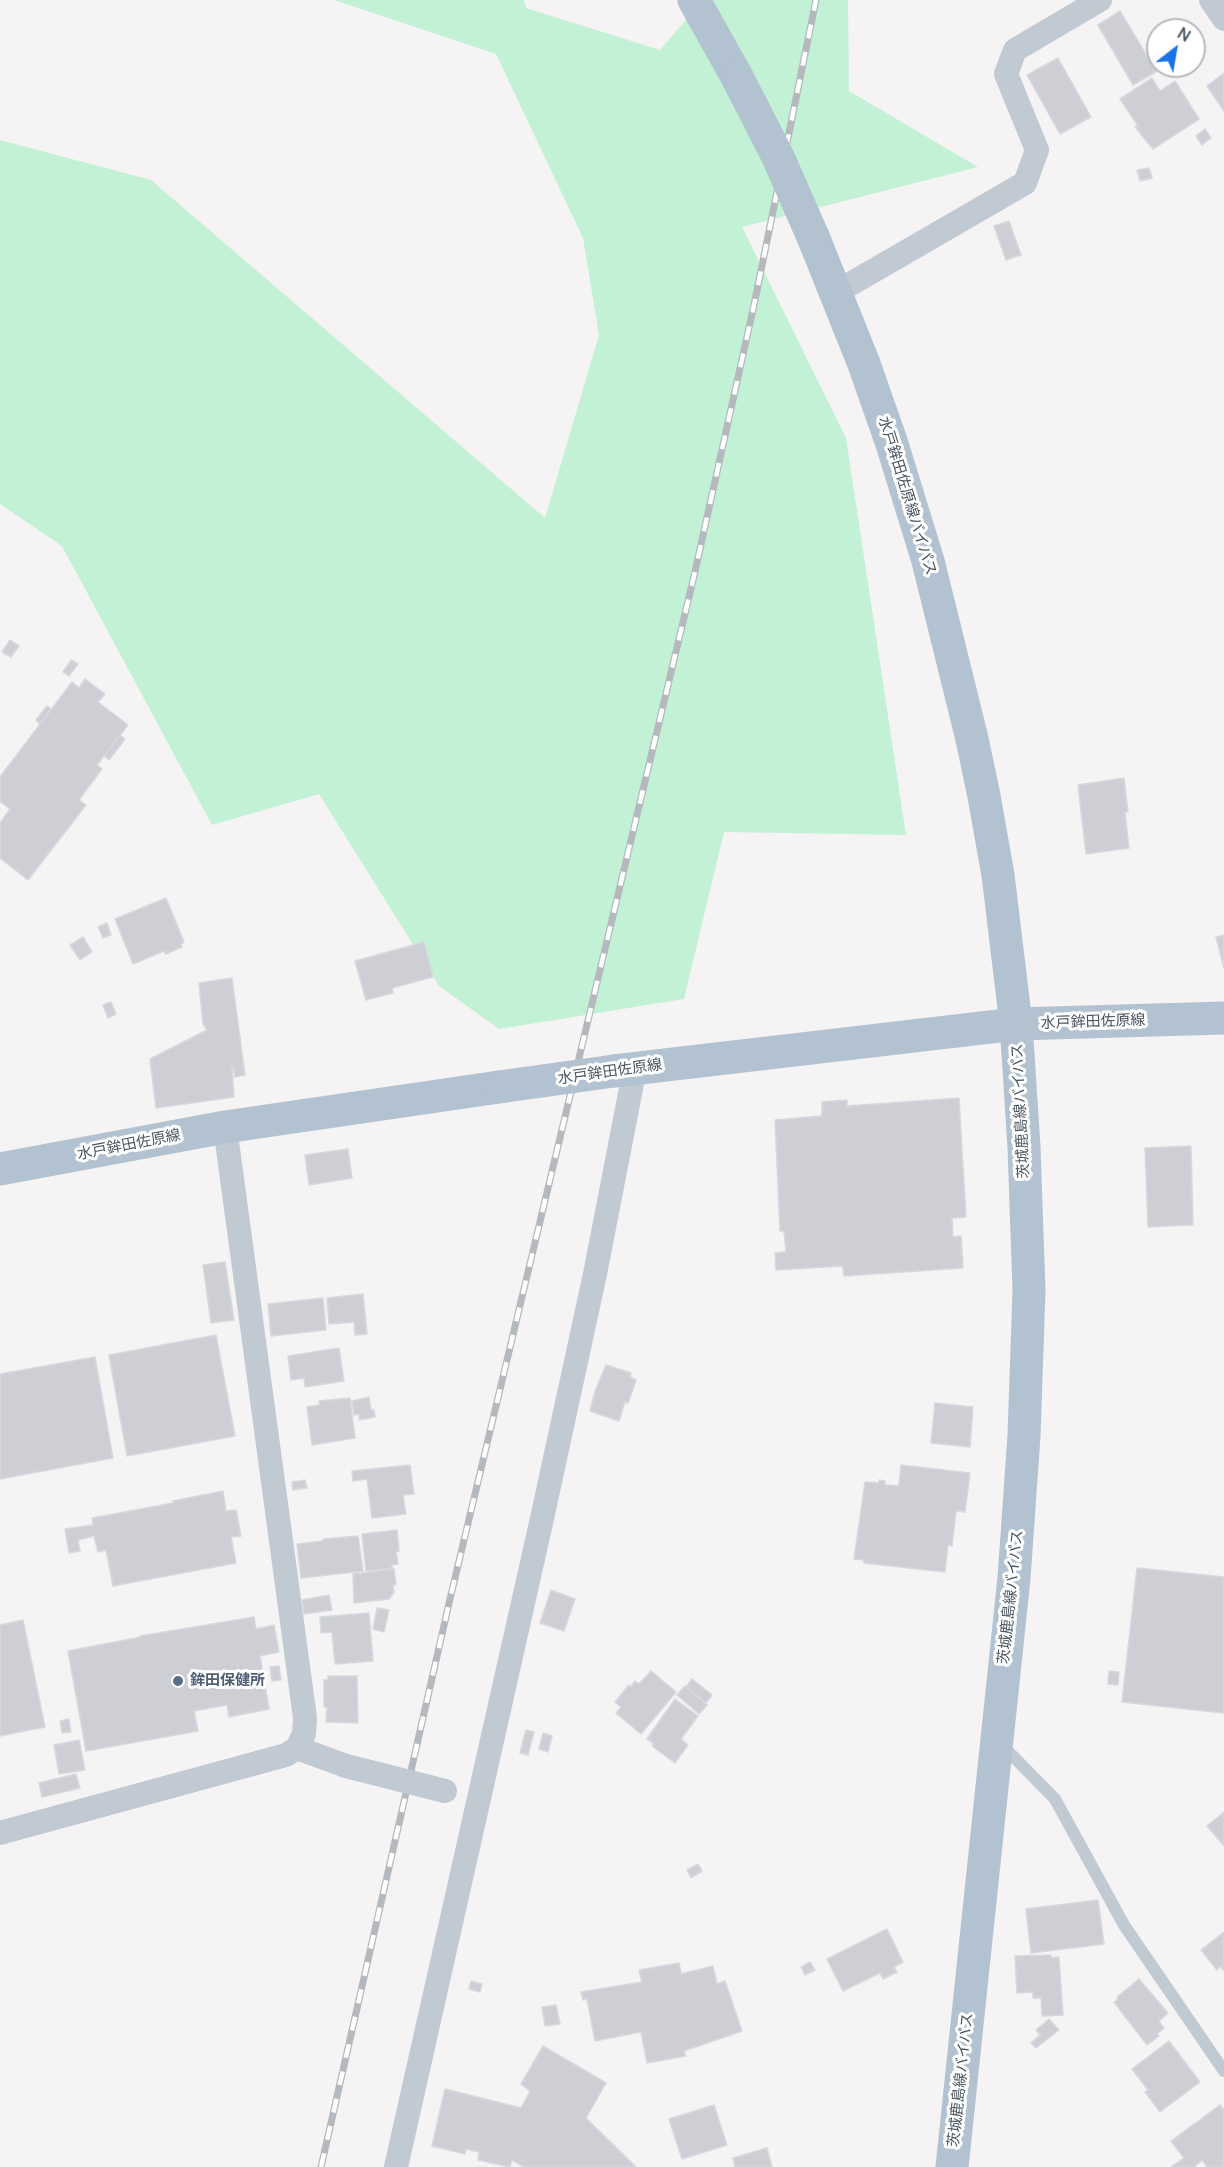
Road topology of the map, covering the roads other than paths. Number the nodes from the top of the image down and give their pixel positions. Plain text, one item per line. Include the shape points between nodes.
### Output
1 (694, 0) edge
2 (1100, 0) edge
3 (1211, 0) edge
4 (1224, 19) edge
5 (835, 293) junction
6 (1224, 1018) edge
7 (1016, 1024) junction
8 (624, 1069) junction
9 (225, 1127) junction
10 (0, 1169) edge
11 (996, 1739) junction
12 (297, 1748) junction
13 (479, 1797) junction
14 (0, 1833) edge
15 (1224, 2071) edge
16 (396, 2167) edge
17 (952, 2167) edge

1 - 5 main road, 水戸鉾田佐原線バイパス, bridge via 778,157
2 - 5 street via 1015,50 1006,74 1037,150 1025,183
3 - 4 street
5 - 7 main road, 水戸鉾田佐原線バイパス via 892,444 928,561 972,739 998,875
6 - 7 main road, 水戸鉾田佐原線
7 - 8 main road, 水戸鉾田佐原線
7 - 11 main road, 茨城鹿島線バイパス via 1029,1302 1014,1578
8 - 9 main road, 水戸鉾田佐原線, bridge
8 - 13 street via 595,1274
9 - 10 main road, 水戸鉾田佐原線
9 - 12 street via 305,1718 304,1734
11 - 15 lane via 1055,1799 1124,1925
11 - 17 main road, 茨城鹿島線バイパス
12 - 13 street, bridge via 346,1766
12 - 14 street via 286,1755
13 - 16 street

